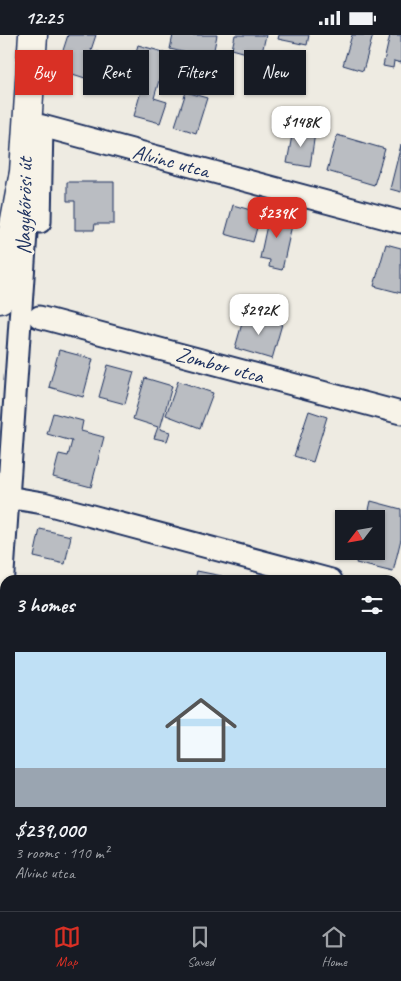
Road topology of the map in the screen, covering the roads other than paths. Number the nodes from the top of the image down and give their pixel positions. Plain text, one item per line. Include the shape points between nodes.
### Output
1 (33, 35) edge
2 (35, 125) junction
3 (24, 172) junction
4 (40, 222) dead end
5 (401, 222) edge
6 (0, 299) edge
7 (39, 317) dead end
8 (401, 413) edge
9 (7, 497) junction
10 (2, 575) edge
11 (312, 575) edge

1 - 2 main road, Nagykőrösi út
2 - 3 main road, Nagykőrösi út
2 - 4 street
2 - 5 street, Alvinc utca
3 - 6 main road
3 - 9 street, Nagykőrösi út via 26,233
7 - 8 street, Zombor utca
9 - 10 street, Nagykőrösi út
9 - 11 street via 43,503

